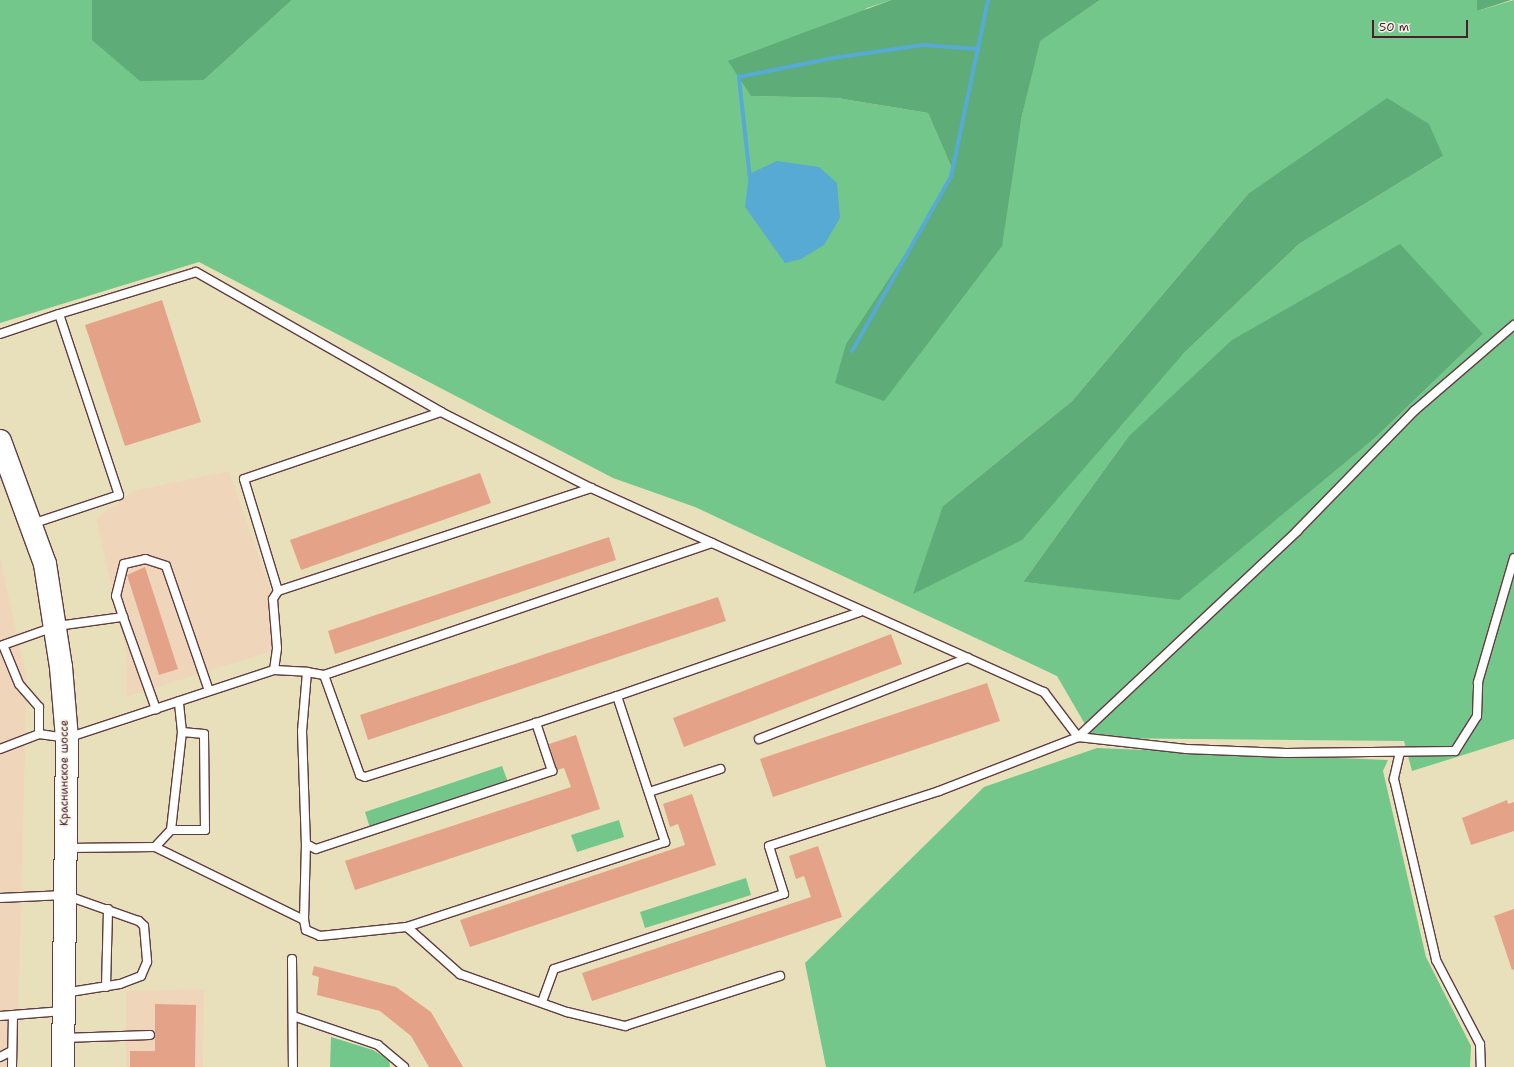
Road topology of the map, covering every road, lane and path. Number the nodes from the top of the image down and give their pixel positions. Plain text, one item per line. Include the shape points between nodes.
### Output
1 (59, 314) junction
2 (1514, 325) edge
3 (0, 334) edge
4 (441, 412) junction
5 (0, 441) edge
6 (591, 488) junction
7 (32, 524) junction
8 (712, 543) junction
9 (1514, 558) edge
10 (278, 592) junction
11 (860, 612) junction
12 (123, 617) junction
13 (56, 626) junction
14 (1, 644) edge
15 (968, 658) junction
16 (274, 670) junction
17 (307, 672) junction
18 (324, 674) junction
19 (209, 691) junction
20 (617, 696) junction
21 (179, 701) junction
22 (156, 709) junction
23 (536, 723) junction
24 (182, 732) junction
25 (39, 734) junction
26 (1078, 737) junction
27 (67, 738) junction
28 (759, 739) dead end
29 (0, 749) edge
30 (1400, 752) junction
31 (720, 769) dead end
32 (649, 792) junction
33 (170, 830) junction
34 (306, 844) junction
35 (65, 848) junction
36 (155, 848) junction
37 (65, 895) junction
38 (0, 898) edge
39 (108, 908) junction
40 (304, 920) junction
41 (406, 927) junction
42 (292, 959) dead end
43 (780, 976) dead end
44 (106, 987) junction
45 (63, 1002) junction
46 (542, 1002) junction
47 (0, 1016) edge
48 (13, 1016) junction
49 (293, 1016) junction
50 (150, 1035) dead end
51 (63, 1038) junction
52 (12, 1051) junction
53 (0, 1058) edge
54 (12, 1067) edge
55 (63, 1067) edge
56 (293, 1067) edge
57 (404, 1067) edge
58 (1481, 1067) edge

1 - 3 lane
1 - 4 lane via 196,272
1 - 7 lane via 119,495
2 - 26 lane via 1414,411 1297,531
4 - 6 lane
4 - 10 lane via 244,479
5 - 7 main road, Краснинское шоссе
6 - 8 lane
6 - 10 lane
7 - 13 main road, Краснинское шоссе
8 - 11 lane
8 - 18 lane
9 - 30 lane via 1478,682 1477,716 1455,751
10 - 16 lane via 273,599 277,648
11 - 15 lane
11 - 20 lane
12 - 13 lane
12 - 19 lane via 116,596 124,564 145,559 166,566
12 - 22 lane
13 - 14 lane
13 - 27 main road, Краснинское шоссе
14 - 25 lane via 19,684 39,707
15 - 26 lane via 1044,692
15 - 28 lane
16 - 17 lane
16 - 19 lane
17 - 18 lane
17 - 34 lane via 302,731
18 - 23 lane via 360,775 365,777
19 - 21 lane
20 - 23 lane
20 - 32 lane
21 - 22 lane
21 - 24 lane
22 - 27 lane
23 - 34 lane via 552,771 316,849
24 - 33 lane
24 - 33 lane via 204,734 205,830
25 - 27 lane
25 - 29 lane
26 - 30 lane via 1186,749
26 - 46 lane via 939,790 769,846 784,894 554,969
27 - 35 main road, Краснинское шоссе
30 - 58 lane via 1394,779 1436,960 1480,1044
31 - 32 lane
32 - 41 lane via 665,842
33 - 36 lane
34 - 40 lane
35 - 36 lane
35 - 37 main road, Краснинское шоссе
36 - 40 lane
37 - 38 lane
37 - 39 lane
37 - 45 main road, Краснинское шоссе
39 - 44 lane
39 - 44 lane via 144,926 147,962 141,976
40 - 41 lane via 306,930 320,936
41 - 46 lane via 460,974
42 - 49 lane
43 - 46 lane via 625,1026
44 - 45 lane
45 - 48 lane
45 - 51 main road, Краснинское шоссе
47 - 48 lane
48 - 52 lane
49 - 56 lane
49 - 57 lane via 378,1045
50 - 51 lane
51 - 55 main road, Краснинское шоссе
52 - 53 lane
52 - 54 lane

